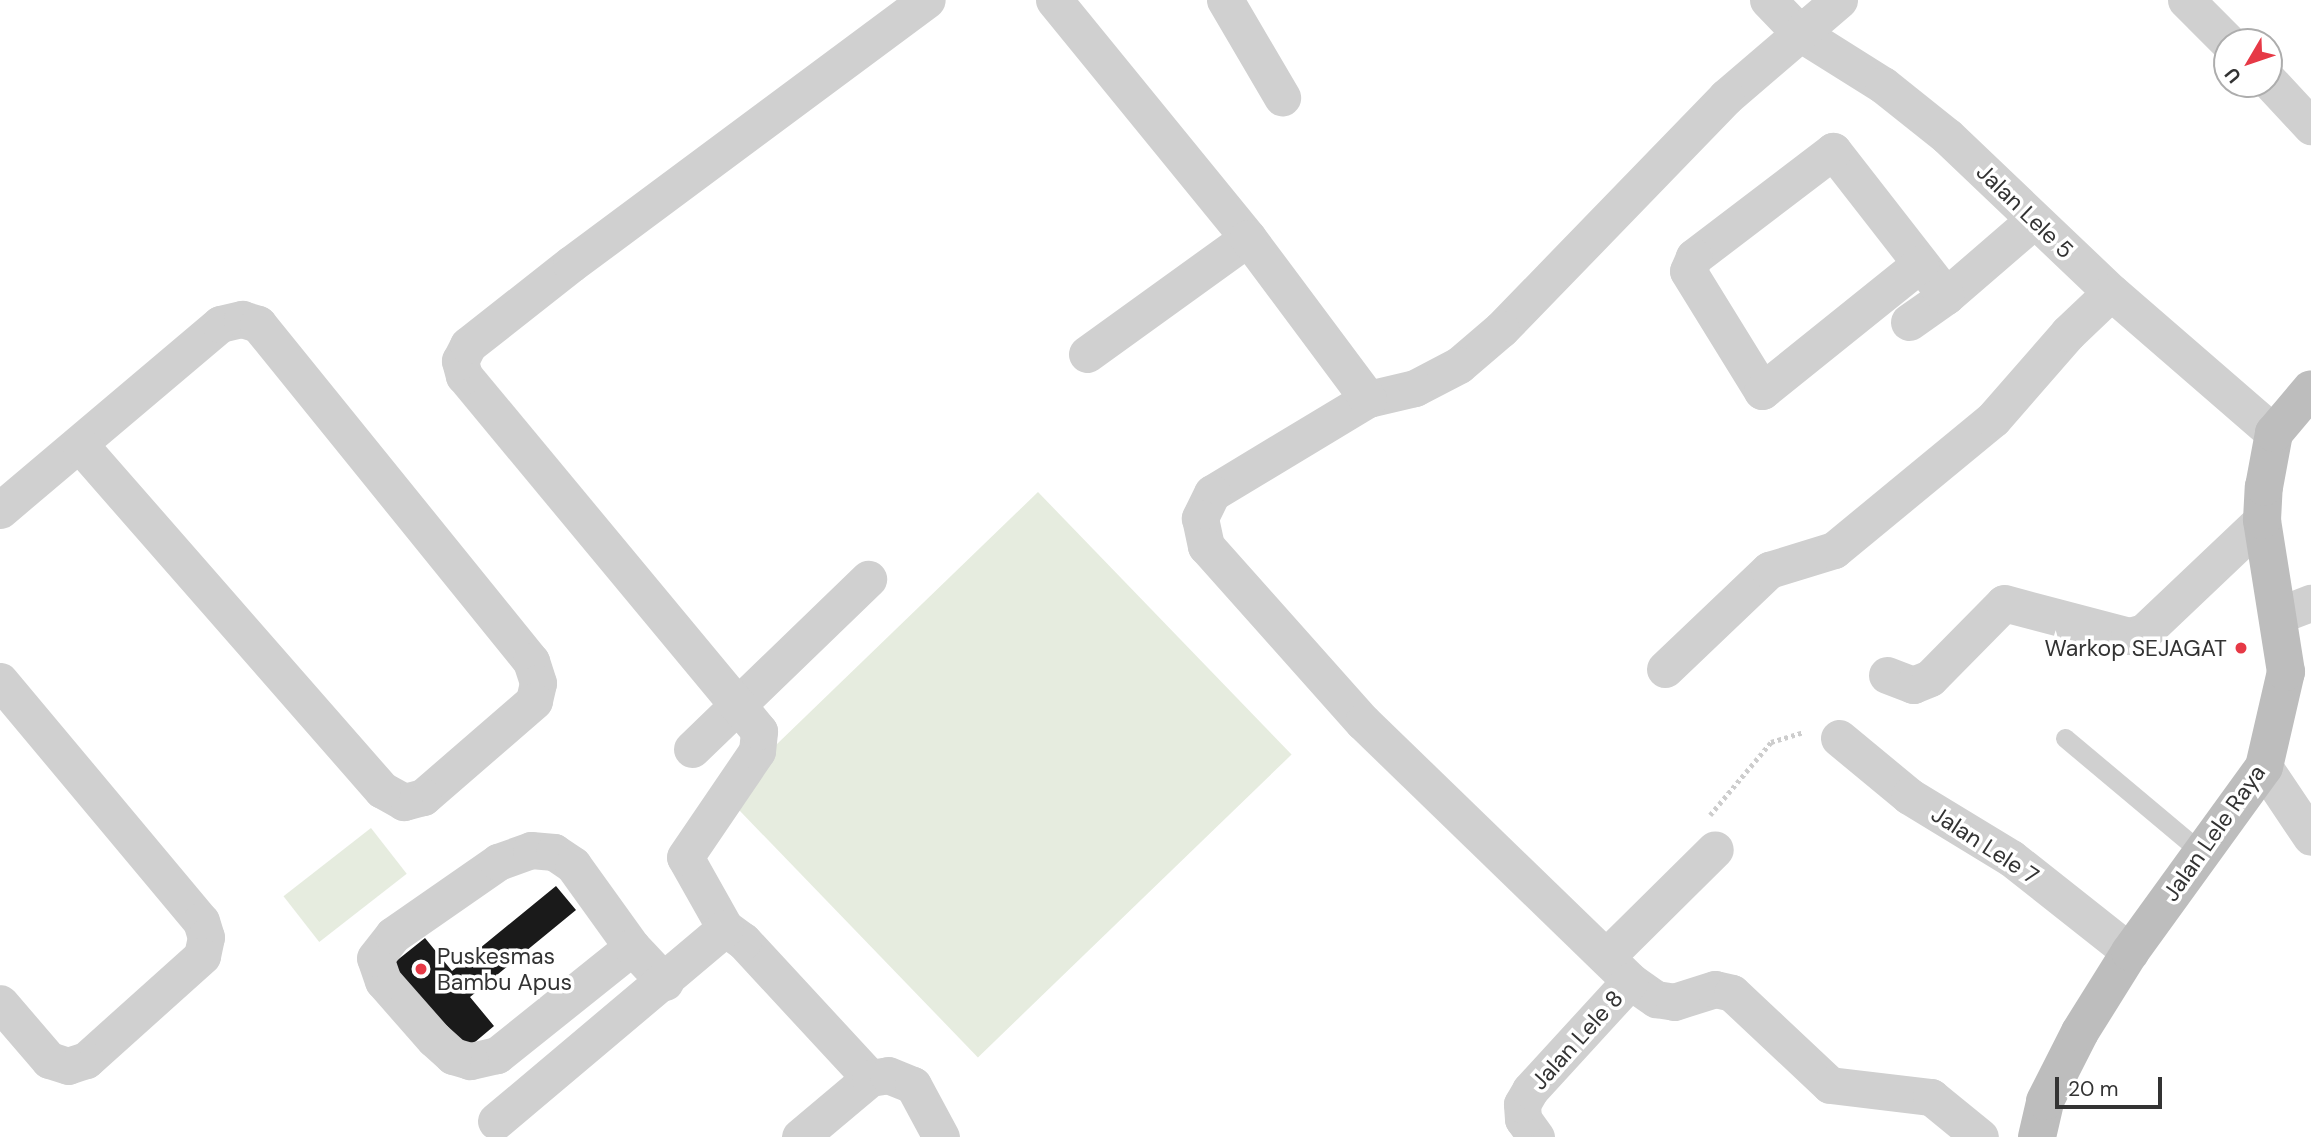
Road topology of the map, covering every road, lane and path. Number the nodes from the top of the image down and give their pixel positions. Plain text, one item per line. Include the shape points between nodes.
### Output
1 (927, 0) edge
2 (1054, 0) edge
3 (1225, 0) edge
4 (1768, 0) edge
5 (1839, 0) edge
6 (1800, 33) junction
7 (2283, 96) edge
8 (1282, 97) dead end
9 (2311, 126) edge
10 (2034, 221) junction
11 (1248, 238) junction
12 (1920, 264) junction
13 (2111, 292) junction
14 (1946, 296) junction
15 (1909, 322) dead end
16 (1087, 354) dead end
17 (2311, 389) edge
18 (1368, 399) junction
19 (2274, 433) junction
20 (81, 446) junction
21 (0, 510) edge
22 (2262, 520) junction
23 (868, 579) dead end
24 (2295, 609) edge
25 (1665, 669) dead end
26 (1887, 675) dead end
27 (0, 681) edge
28 (735, 702) junction
29 (1839, 738) joint
30 (2065, 738) dead end
31 (692, 749) dead end
32 (2264, 767) junction
33 (2309, 828) edge
34 (1715, 849) joint
35 (2201, 852) junction
36 (725, 928) junction
37 (632, 947) junction
38 (2130, 952) junction
39 (1618, 969) junction
40 (665, 982) junction
41 (0, 1003) edge
42 (512, 1044) junction
43 (870, 1078) junction
44 (545, 1080) junction
45 (496, 1121) dead end
46 (800, 1137) edge
47 (941, 1137) edge
48 (1536, 1137) edge
49 (1980, 1137) edge
50 (2037, 1137) edge

1 - 28 street via 571,264 468,345 460,361 464,376
2 - 11 street
3 - 8 street
4 - 6 street, Jalan Lele 5
5 - 6 street
6 - 10 street, Jalan Lele 5 via 1904,100
6 - 18 street via 1726,97 1501,329 1459,365 1415,388
7 - 9 street
10 - 13 street, Jalan Lele 5
10 - 14 street
11 - 16 street
11 - 18 street
12 - 12 street via 1762,391 1688,271 1694,257 1833,151
12 - 14 street
13 - 19 street, Jalan Lele 5
13 - 25 street via 2068,333 1993,419 1834,550 1769,570
14 - 15 street
17 - 19 street
18 - 39 street via 1212,493 1200,517 1206,546 1363,722
19 - 22 street, Jalan Lele Raya
20 - 20 street via 220,324 242,319 258,324 531,661 538,683 534,701 423,797 404,802 382,790
20 - 21 street
22 - 24 street, Jalan Lele Raya
22 - 26 street via 2144,632 2129,636 2004,603 1930,678 1913,685
23 - 28 street
24 - 32 street, Jalan Lele Raya via 2278,721
27 - 41 street via 201,921 206,937 202,956 86,1060 68,1066 49,1060
28 - 31 street
28 - 36 street via 759,731 757,751 685,857
29 - 34 path via 1799,732 1771,742 1710,811
29 - 38 street, Jalan Lele 7 via 1909,796 2011,858
30 - 35 lane
32 - 33 street
32 - 35 street, Jalan Lele Raya
34 - 39 street, Jalan Lele 8
35 - 38 street, Jalan Lele Raya
36 - 40 street
36 - 43 street via 743,941
37 - 40 street
37 - 42 street
37 - 42 street via 573,865 554,852 531,850 498,862 379,949 376,970 383,981 453,1056 480,1060
38 - 50 street, Jalan Lele Raya via 2080,1032 2045,1101
39 - 48 street, Jalan Lele 8 via 1522,1104 1523,1119
39 - 49 street via 1656,999 1674,1002 1715,989 1732,993 1830,1085 1931,1097
40 - 44 street
42 - 44 street
43 - 46 street
43 - 47 street via 888,1075 914,1086
44 - 45 street

